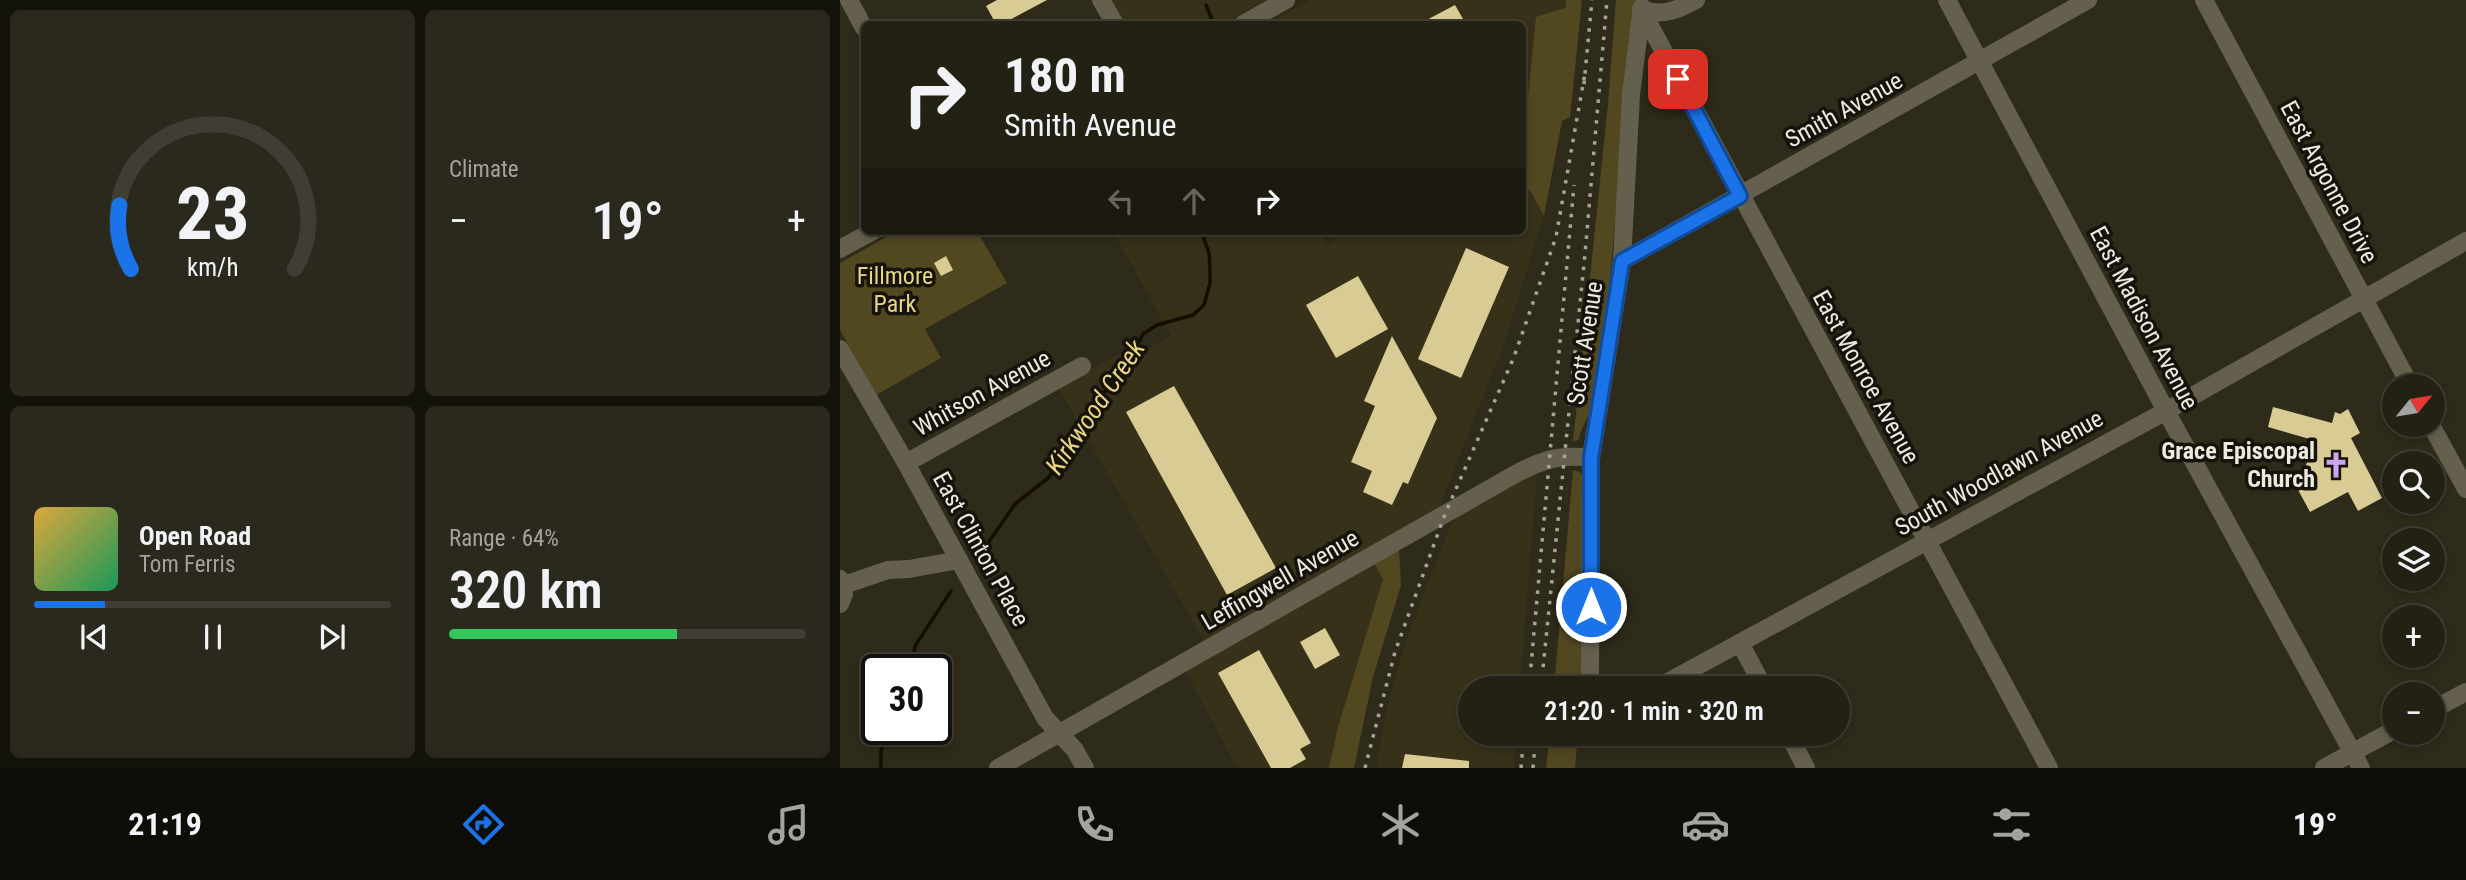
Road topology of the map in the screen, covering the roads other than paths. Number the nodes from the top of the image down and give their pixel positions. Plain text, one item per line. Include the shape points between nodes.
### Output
1 (849, 0) edge
2 (1101, 0) edge
3 (1286, 0) edge
4 (1696, 0) edge
5 (1947, 0) edge
6 (2088, 0) edge
7 (2204, 0) edge
8 (1642, 5) edge
9 (1113, 21) edge
10 (1248, 21) edge
11 (861, 23) edge
12 (1979, 62) junction
13 (1740, 196) junction
14 (866, 235) edge
15 (2466, 241) edge
16 (840, 249) edge
17 (1622, 261) junction
18 (2363, 298) junction
19 (840, 349) edge
20 (1082, 366) dead end
21 (2404, 374) edge
22 (2166, 411) junction
23 (2438, 438) edge
24 (1591, 458) junction
25 (906, 463) junction
26 (2466, 489) edge
27 (1927, 539) junction
28 (959, 560) junction
29 (842, 582) edge
30 (840, 604) edge
31 (1740, 643) junction
32 (1590, 676) edge
33 (1679, 676) edge
34 (1758, 676) edge
35 (2466, 692) edge
36 (2445, 703) edge
37 (1060, 733) junction
38 (2382, 740) edge
39 (1795, 746) edge
40 (2357, 760) edge
41 (998, 768) edge
42 (1085, 768) edge
43 (1806, 768) edge
44 (2049, 768) edge
45 (2324, 768) edge

1 - 11 street
2 - 9 street
3 - 10 street
4 - 8 street via 1674,12 1661,13
5 - 12 street, East Madison Avenue
6 - 12 street, Smith Avenue
7 - 18 street, East Argonne Drive
8 - 13 street, East Monroe Avenue
8 - 17 street, Scott Avenue via 1631,96
12 - 13 street, Smith Avenue
12 - 22 street, East Madison Avenue
13 - 17 street, Smith Avenue
13 - 27 street, East Monroe Avenue
14 - 16 street
15 - 18 street, South Woodlawn Avenue
17 - 24 street, Scott Avenue
18 - 21 street, East Argonne Drive
18 - 22 street, South Woodlawn Avenue
19 - 25 street, East Clinton Place
20 - 25 street, Whitson Avenue
22 - 27 street, South Woodlawn Avenue
22 - 40 street, East Madison Avenue
23 - 26 street
24 - 32 street, Scott Avenue
24 - 37 street, Leffingwell Avenue via 1550,458 1518,472
25 - 28 street, East Clinton Place
27 - 31 street, South Woodlawn Avenue
27 - 44 street, East Monroe Avenue
28 - 29 street
28 - 37 street, East Clinton Place via 1045,718
29 - 30 street via 845,594
31 - 33 street, South Woodlawn Avenue
31 - 34 street
35 - 36 street
37 - 41 street, Leffingwell Avenue
37 - 42 street, East Clinton Place
38 - 40 street
39 - 43 street
40 - 45 street

